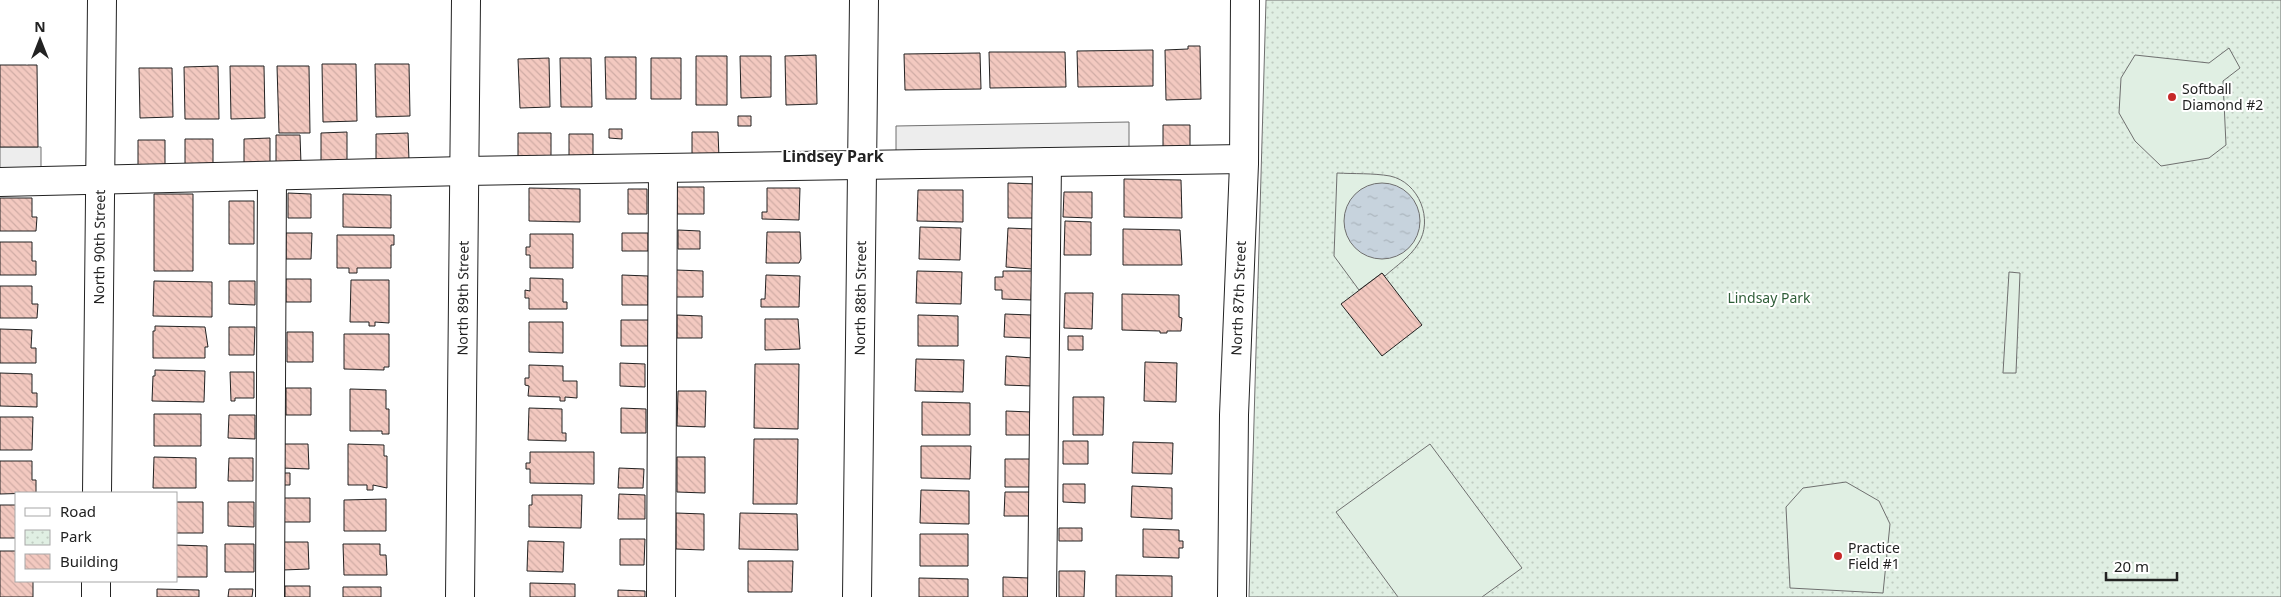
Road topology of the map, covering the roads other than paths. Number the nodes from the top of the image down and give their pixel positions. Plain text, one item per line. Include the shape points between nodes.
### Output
1 (102, 0) edge
2 (466, 0) edge
3 (864, 0) edge
4 (1245, 0) edge
5 (1244, 159) junction
6 (1047, 162) junction
7 (863, 166) junction
8 (663, 168) junction
9 (465, 171) junction
10 (272, 176) junction
11 (100, 180) junction
12 (0, 182) edge
13 (97, 492) edge
14 (96, 582) edge
15 (96, 597) edge
16 (270, 597) edge
17 (460, 597) edge
18 (661, 597) edge
19 (857, 597) edge
20 (1042, 597) edge
21 (1232, 597) edge

1 - 11 street, North 90th Street
2 - 9 street, North 89th Street
3 - 7 street, North 88th Street
4 - 5 street, North 87th Street
5 - 6 street
5 - 21 street, North 87th Street via 1234,415
6 - 7 street
6 - 20 street
7 - 8 street
7 - 19 street, North 88th Street
8 - 9 street
8 - 18 street
9 - 10 street
9 - 17 street, North 89th Street
10 - 11 street
10 - 16 street
11 - 12 street
11 - 13 street, North 90th Street
14 - 15 street

